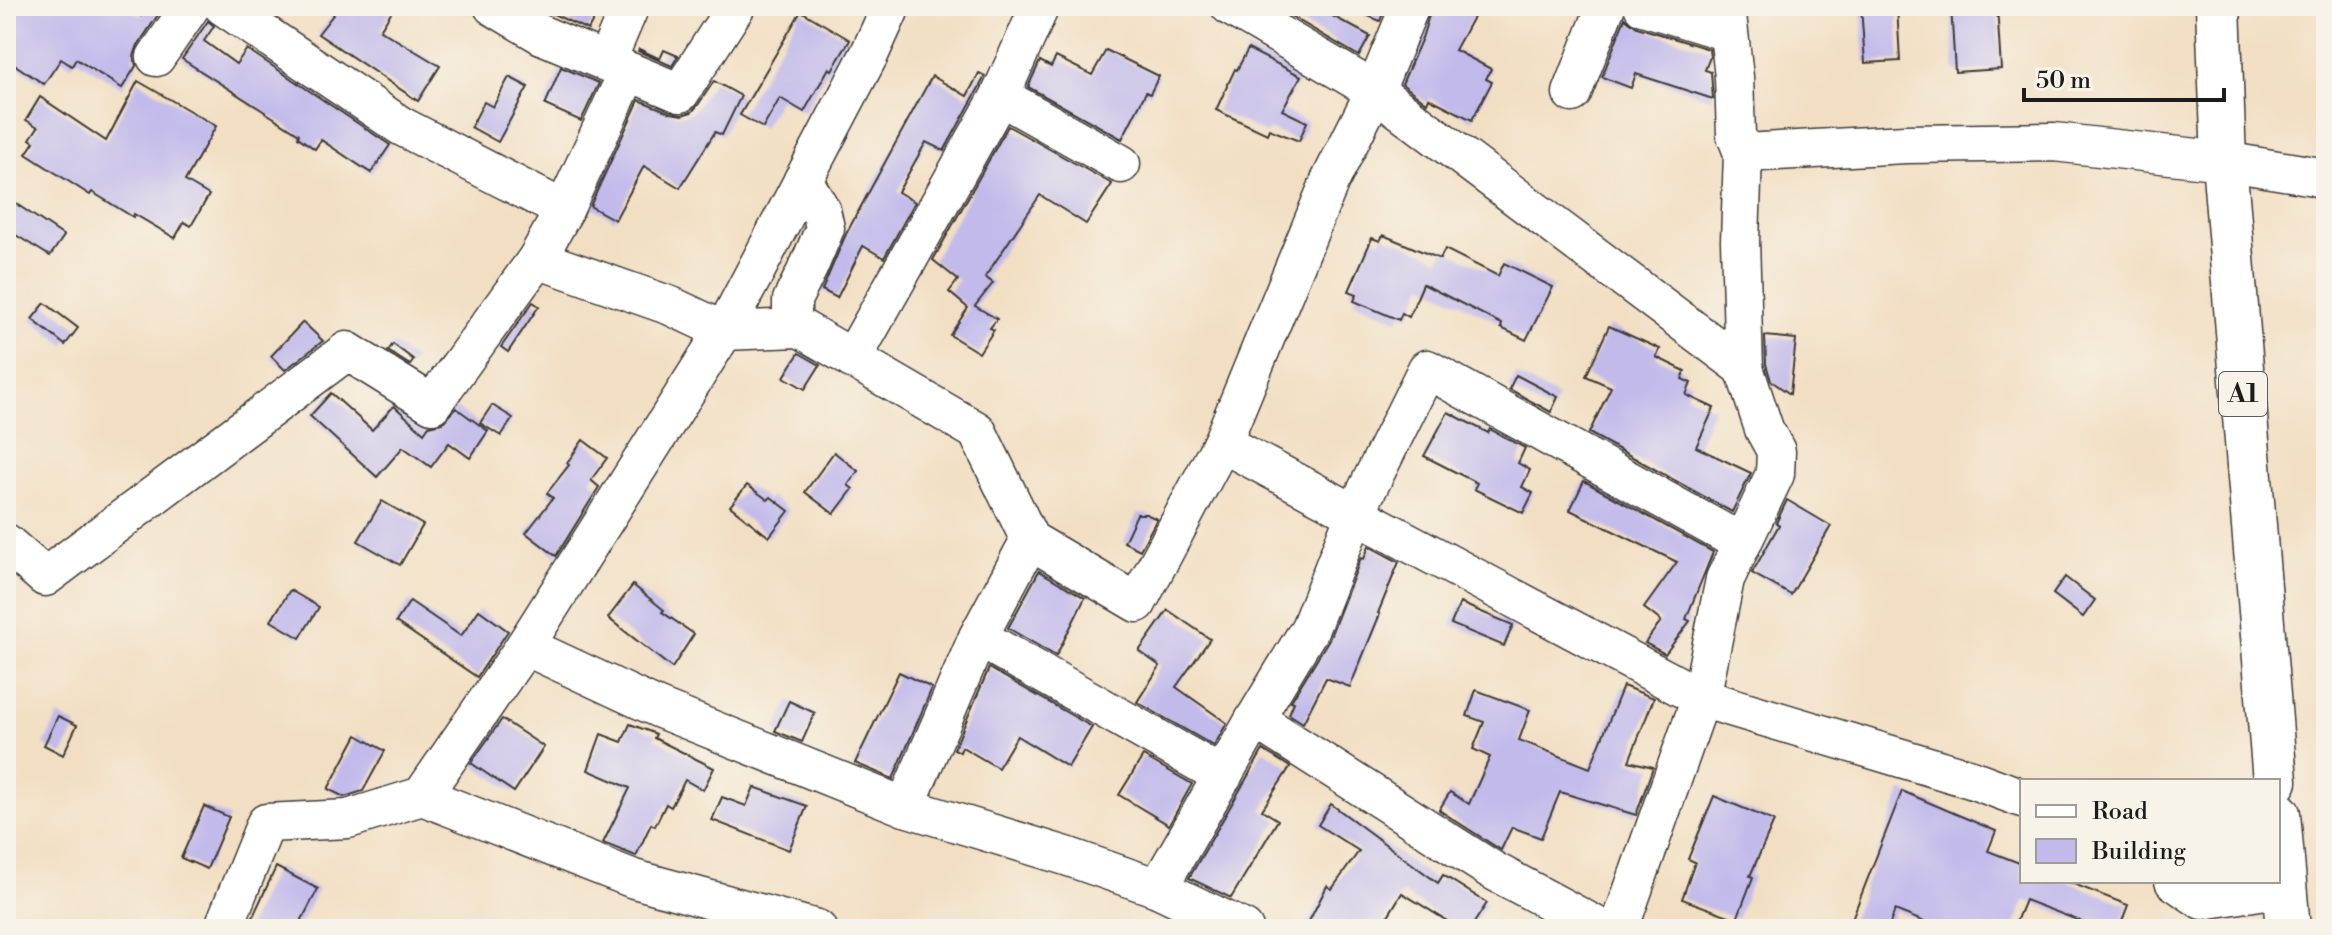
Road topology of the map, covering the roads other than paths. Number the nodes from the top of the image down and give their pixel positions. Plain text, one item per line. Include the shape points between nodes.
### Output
1 (191, 6) edge
2 (223, 6) edge
3 (493, 6) edge
4 (630, 6) edge
5 (736, 6) edge
6 (883, 6) edge
7 (1040, 6) edge
8 (1230, 6) edge
9 (1410, 6) edge
10 (1606, 6) edge
11 (1643, 6) edge
12 (2218, 6) edge
13 (1727, 19) edge
14 (156, 57) dead end
15 (617, 67) junction
16 (1375, 91) junction
17 (1572, 93) dead end
18 (1000, 96) junction
19 (1743, 153) junction
20 (2224, 161) junction
21 (1121, 164) dead end
22 (803, 180) junction
23 (2326, 180) edge
24 (564, 210) junction
25 (537, 259) junction
26 (792, 328) junction
27 (724, 331) junction
28 (852, 359) junction
29 (1744, 368) junction
30 (1222, 443) junction
31 (1355, 514) junction
32 (1030, 540) junction
33 (6, 543) edge
34 (1742, 543) junction
35 (978, 637) junction
36 (525, 646) junction
37 (1701, 698) junction
38 (1255, 719) junction
39 (1223, 776) junction
40 (2275, 779) edge
41 (422, 796) junction
42 (2020, 797) edge
43 (905, 807) junction
44 (2280, 835) edge
45 (2177, 883) edge
46 (1158, 888) junction
47 (2287, 908) edge
48 (795, 926) edge
49 (223, 929) edge
50 (1244, 929) edge
51 (1602, 929) edge
52 (1619, 929) edge

1 - 14 street
2 - 24 street via 401,126
3 - 15 street via 542,35
4 - 15 street
5 - 15 street via 680,93
6 - 22 street via 889,11 869,55
7 - 18 street
8 - 16 street
9 - 16 street
10 - 17 street
11 - 13 street
12 - 20 highway, A1
13 - 19 street via 1736,135
15 - 24 street
16 - 29 street
16 - 30 street via 1330,181
18 - 21 street
18 - 28 street
19 - 20 street via 2054,142
19 - 29 street
20 - 23 street
20 - 40 highway, A1
22 - 26 street via 825,228 792,300
22 - 27 street
24 - 25 street
25 - 27 street via 671,306
25 - 33 street via 432,404 347,351 45,577
26 - 27 street
26 - 28 street
27 - 36 street
28 - 32 street via 977,431
29 - 34 street via 1776,451 1775,474
30 - 31 street
30 - 32 street via 1137,603
31 - 34 street via 1427,369
31 - 37 street
31 - 38 street via 1310,628
32 - 35 street
34 - 37 street via 1725,579
35 - 39 street
35 - 43 street
36 - 41 street
36 - 43 street via 658,708
37 - 42 street
37 - 52 street
38 - 39 street
38 - 51 street via 1492,870
39 - 46 street
41 - 48 street via 634,879
41 - 49 street via 348,819 266,823
43 - 46 street
44 - 47 highway
45 - 47 street via 2202,900
46 - 50 street

